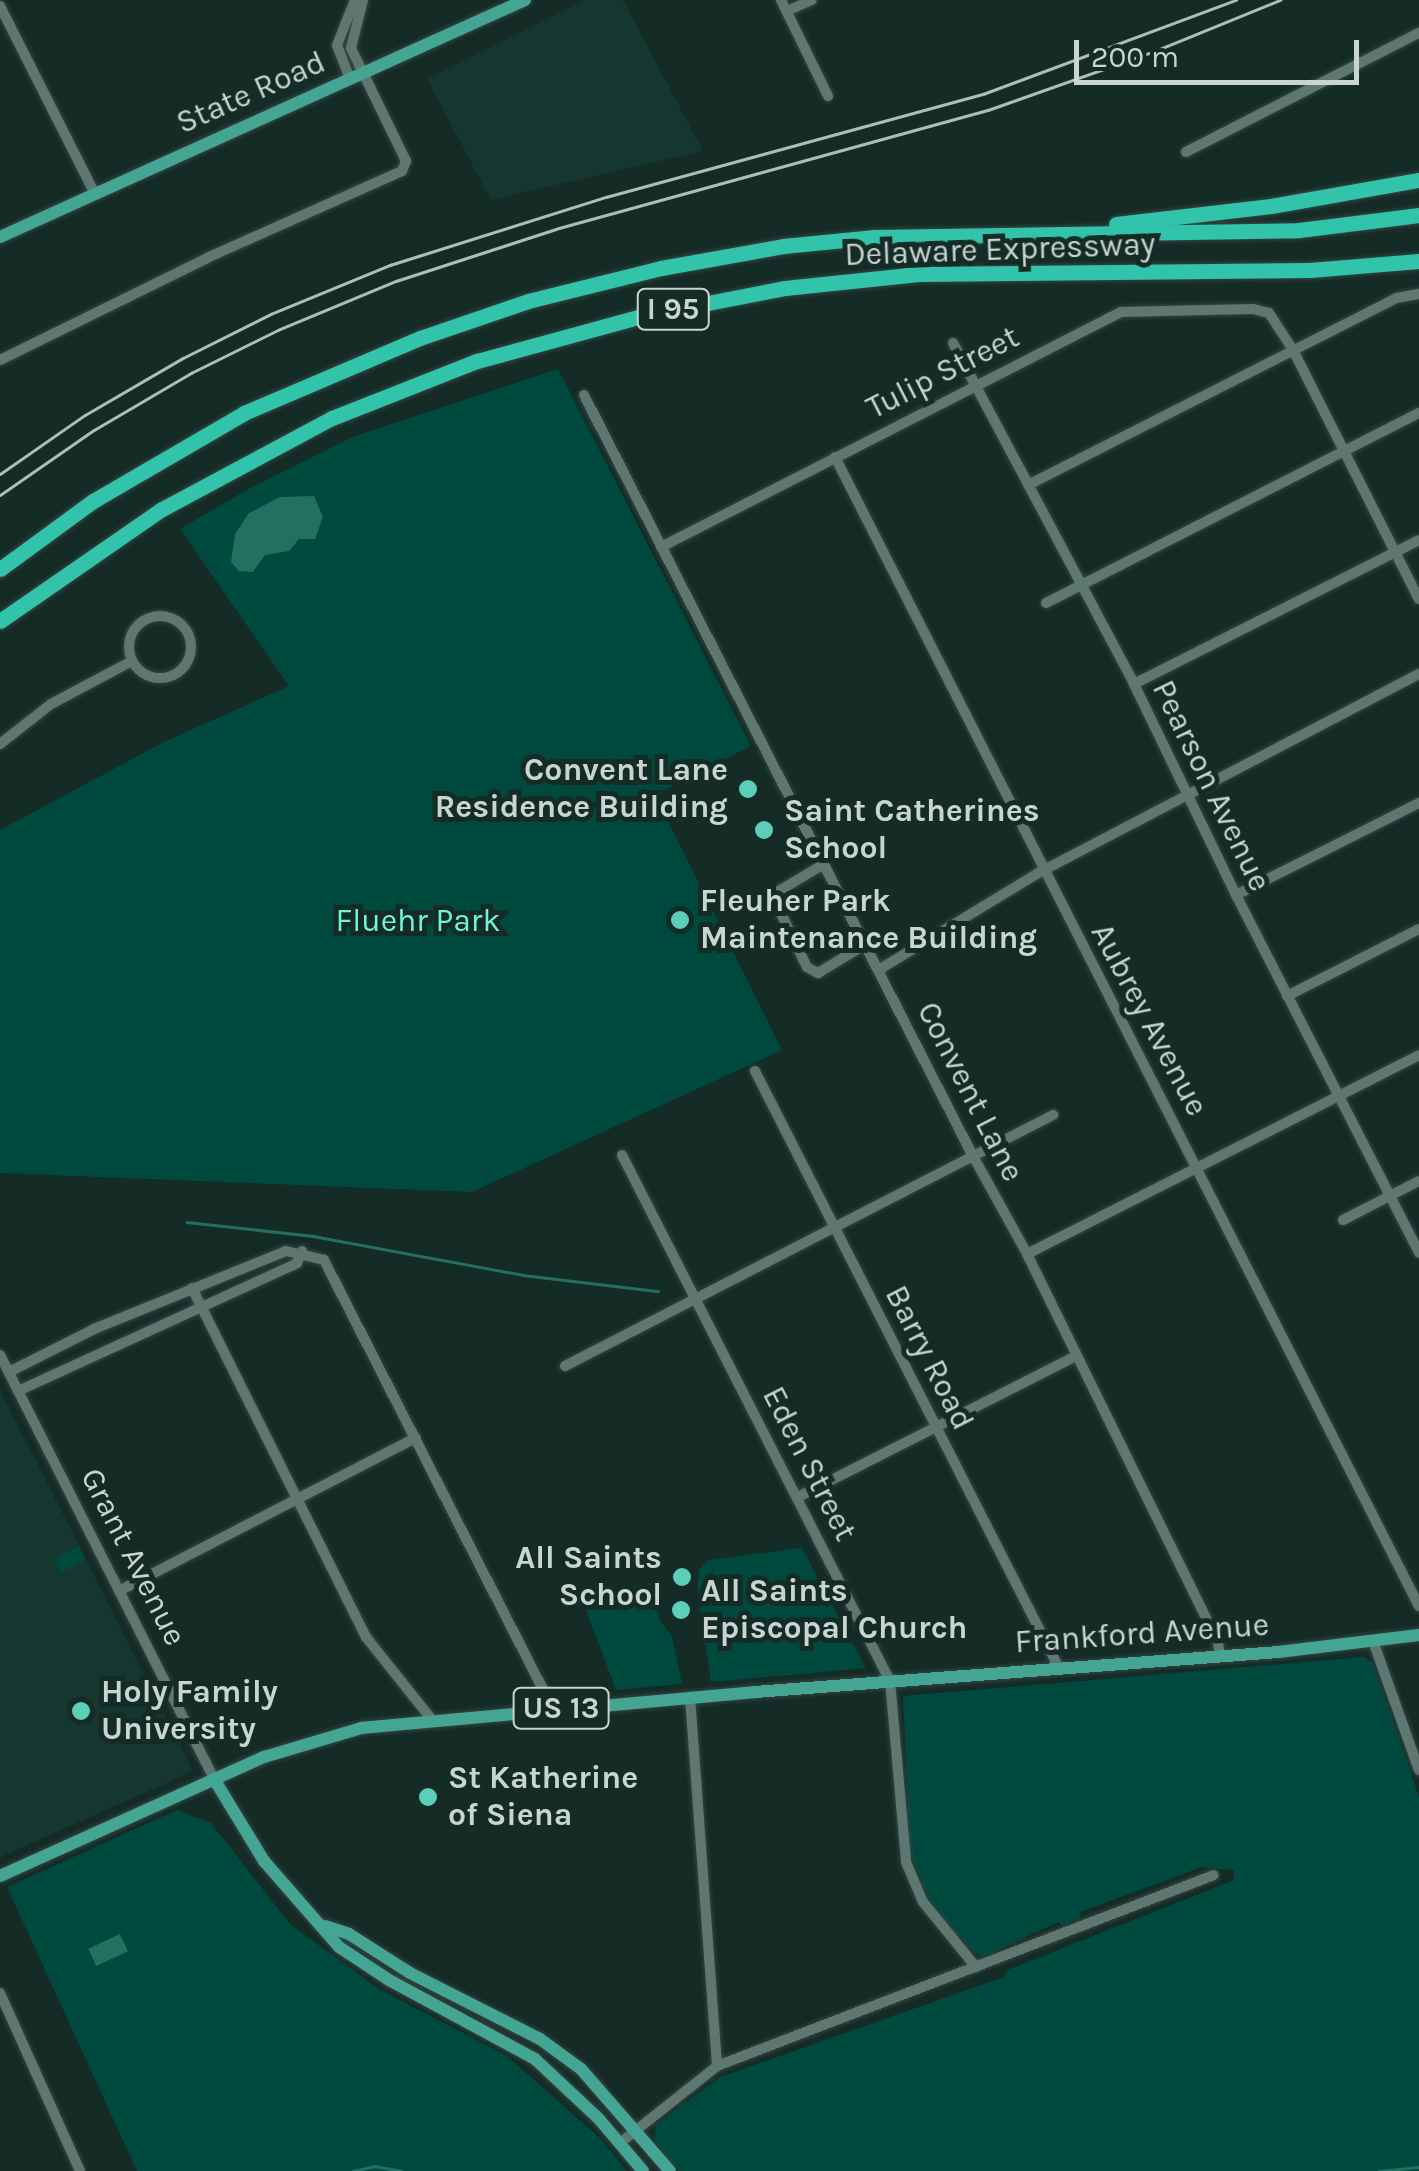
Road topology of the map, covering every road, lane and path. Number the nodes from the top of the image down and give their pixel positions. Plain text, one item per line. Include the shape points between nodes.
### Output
1 (354, 0) edge
2 (363, 0) edge
3 (526, 0) edge
4 (812, 0) edge
5 (0, 6) edge
6 (784, 6) edge
7 (1419, 33) edge
8 (356, 76) junction
9 (828, 96) dead end
10 (1186, 152) dead end
11 (1419, 180) edge
12 (95, 194) junction
13 (1419, 215) edge
14 (1021, 234) junction
15 (0, 238) edge
16 (1419, 261) edge
17 (1419, 294) edge
18 (953, 343) dead end
19 (1293, 350) junction
20 (0, 360) edge
21 (978, 384) junction
22 (584, 395) dead end
23 (1419, 413) edge
24 (1344, 452) junction
25 (835, 457) junction
26 (1028, 485) junction
27 (1419, 540) edge
28 (661, 548) junction
29 (1395, 552) junction
30 (0, 569) edge
31 (1080, 586) junction
32 (1419, 599) edge
33 (1046, 604) dead end
34 (0, 621) edge
35 (132, 661) junction
36 (1419, 674) edge
37 (1134, 684) junction
38 (0, 744) edge
39 (1187, 794) junction
40 (1419, 802) edge
41 (824, 864) junction
42 (1042, 870) junction
43 (1236, 895) junction
44 (1419, 929) edge
45 (866, 944) junction
46 (880, 969) junction
47 (1288, 996) junction
48 (1419, 1056) edge
49 (755, 1071) dead end
50 (1339, 1096) junction
51 (1054, 1115) dead end
52 (622, 1155) dead end
53 (972, 1156) junction
54 (1198, 1167) junction
55 (1419, 1181) edge
56 (1390, 1196) junction
57 (1344, 1220) dead end
58 (834, 1224) junction
59 (302, 1251) junction
60 (1419, 1253) edge
61 (1028, 1254) junction
62 (192, 1288) junction
63 (697, 1295) junction
64 (201, 1305) junction
65 (0, 1354) edge
66 (1076, 1356) junction
67 (566, 1366) dead end
68 (9, 1372) junction
69 (18, 1391) junction
70 (936, 1428) junction
71 (416, 1438) junction
72 (298, 1497) junction
73 (798, 1497) junction
74 (119, 1591) junction
75 (1419, 1606) edge
76 (1419, 1635) edge
77 (1373, 1640) junction
78 (1220, 1656) junction
79 (1059, 1668) junction
80 (890, 1681) junction
81 (690, 1697) junction
82 (553, 1709) junction
83 (434, 1721) junction
84 (1419, 1770) edge
85 (214, 1779) junction
86 (1214, 1875) dead end
87 (0, 1876) edge
88 (324, 1926) junction
89 (976, 1967) junction
90 (0, 1993) edge
91 (717, 2066) junction
92 (636, 2130) junction
93 (620, 2143) junction
94 (80, 2171) edge
95 (643, 2171) edge
96 (670, 2171) edge

1 - 8 street via 338,44
2 - 8 street via 351,48
3 - 8 main road, State Road
4 - 6 street
5 - 12 street
6 - 9 street
7 - 10 street
8 - 12 main road, State Road
8 - 20 street via 406,161 402,171
11 - 14 highway via 1270,206
12 - 15 main road, State Road
13 - 14 highway, Delaware Expressway / I 95 via 1299,230
14 - 30 highway, Delaware Expressway / I 95 via 782,246 528,300 244,413 93,501
16 - 34 highway, Delaware Expressway / I 95 via 1310,270 918,274 785,288 642,316 477,361 332,418 162,509
17 - 19 street via 1396,298
18 - 21 street, Pearson Avenue
19 - 21 street, Tulip Street via 1265,310 1121,312
19 - 24 street
19 - 26 street
21 - 25 street, Tulip Street
21 - 26 street, Pearson Avenue
22 - 28 street, Convent Lane
23 - 24 street
24 - 29 street
24 - 31 street
25 - 28 street, Tulip Street
25 - 42 street, Aubrey Avenue
26 - 31 street, Pearson Avenue
27 - 29 street
28 - 41 street, Convent Lane
29 - 32 street
29 - 37 street
31 - 33 street
31 - 37 street, Pearson Avenue
35 - 35 street via 152,677 177,674 191,652 188,633 168,617 143,621 130,636
35 - 38 street via 51,704
36 - 39 street
37 - 39 street, Pearson Avenue
39 - 42 street
39 - 43 street, Pearson Avenue
40 - 43 street
41 - 45 street, Convent Lane
41 - 45 street via 772,896 807,968 818,973
42 - 46 street
42 - 54 street, Aubrey Avenue
43 - 47 street, Pearson Avenue
44 - 47 street
45 - 46 street, Convent Lane
46 - 53 street, Convent Lane
47 - 50 street, Pearson Avenue
48 - 50 street
49 - 58 street, Barry Road
50 - 54 street
50 - 56 street, Pearson Avenue
51 - 53 street
52 - 63 street, Eden Street
53 - 58 street
53 - 61 street, Convent Lane
54 - 61 street
54 - 75 street, Aubrey Avenue
55 - 56 street
56 - 57 street
56 - 60 street, Pearson Avenue
58 - 63 street
58 - 70 street, Barry Road
59 - 62 street via 286,1250
59 - 64 street via 298,1264
59 - 71 street via 330,1268
61 - 66 street, Convent Lane
62 - 64 street
62 - 68 street
63 - 67 street
63 - 73 street, Eden Street
64 - 69 street
64 - 72 street
65 - 68 street, Grant Avenue
66 - 70 street
66 - 78 street, Convent Lane
68 - 69 street, Grant Avenue
69 - 74 street, Grant Avenue
70 - 73 street
70 - 79 street, Barry Road
71 - 72 street
71 - 82 street
72 - 74 street
72 - 83 street via 369,1641
73 - 80 street, Eden Street
74 - 85 street, Grant Avenue
76 - 77 main road, Frankford Avenue / US 13
77 - 78 main road, Frankford Avenue / US 13
77 - 84 street
78 - 79 main road, Frankford Avenue / US 13
79 - 80 main road, Frankford Avenue / US 13
80 - 81 main road, Frankford Avenue / US 13
80 - 89 street, Eden Street via 900,1829 910,1872 930,1912
81 - 82 main road, Frankford Avenue / US 13
81 - 91 street
82 - 83 main road, Frankford Avenue / US 13
83 - 85 main road, Frankford Avenue / US 13 via 322,1737
85 - 87 main road, Frankford Avenue / US 13
85 - 88 main road, Grant Avenue via 264,1861
86 - 89 street
88 - 92 main road, Grant Avenue via 540,2038 581,2069
88 - 93 main road, Grant Avenue via 364,1964 535,2059
89 - 91 street
90 - 94 street
91 - 92 street
92 - 93 street
92 - 96 main road, Grant Avenue
93 - 95 main road, Grant Avenue

